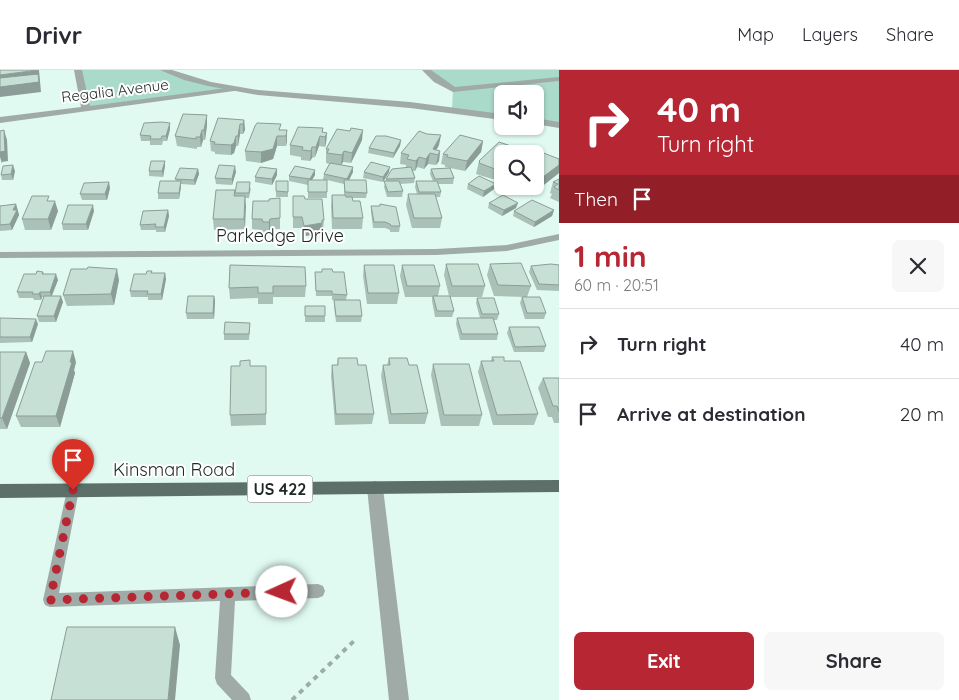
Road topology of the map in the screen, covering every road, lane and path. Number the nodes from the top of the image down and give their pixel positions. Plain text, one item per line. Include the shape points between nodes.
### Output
1 (78, 70) edge
2 (164, 70) edge
3 (426, 70) edge
4 (559, 79) edge
5 (234, 90) junction
6 (86, 109) junction
7 (494, 116) edge
8 (0, 120) edge
9 (544, 122) edge
10 (559, 125) edge
11 (559, 237) edge
12 (0, 255) edge
13 (559, 486) edge
14 (375, 488) junction
15 (73, 490) junction
16 (0, 491) edge
17 (318, 590) dead end
18 (228, 594) junction
19 (354, 641) dead end
20 (243, 700) edge
21 (292, 700) edge
22 (399, 700) edge

1 - 6 street
2 - 5 street
3 - 4 street via 453,90
5 - 6 street, Regalia Avenue
5 - 7 street via 435,107
6 - 8 street, Regalia Avenue
9 - 10 street
11 - 12 street, Parkedge Drive via 507,248 436,252
13 - 14 main road, Kinsman Road / US 422
14 - 15 main road, Kinsman Road / US 422
14 - 22 street
15 - 16 main road, Kinsman Road / US 422
15 - 18 lane via 50,600
17 - 18 lane
18 - 20 lane via 222,678
19 - 21 path

